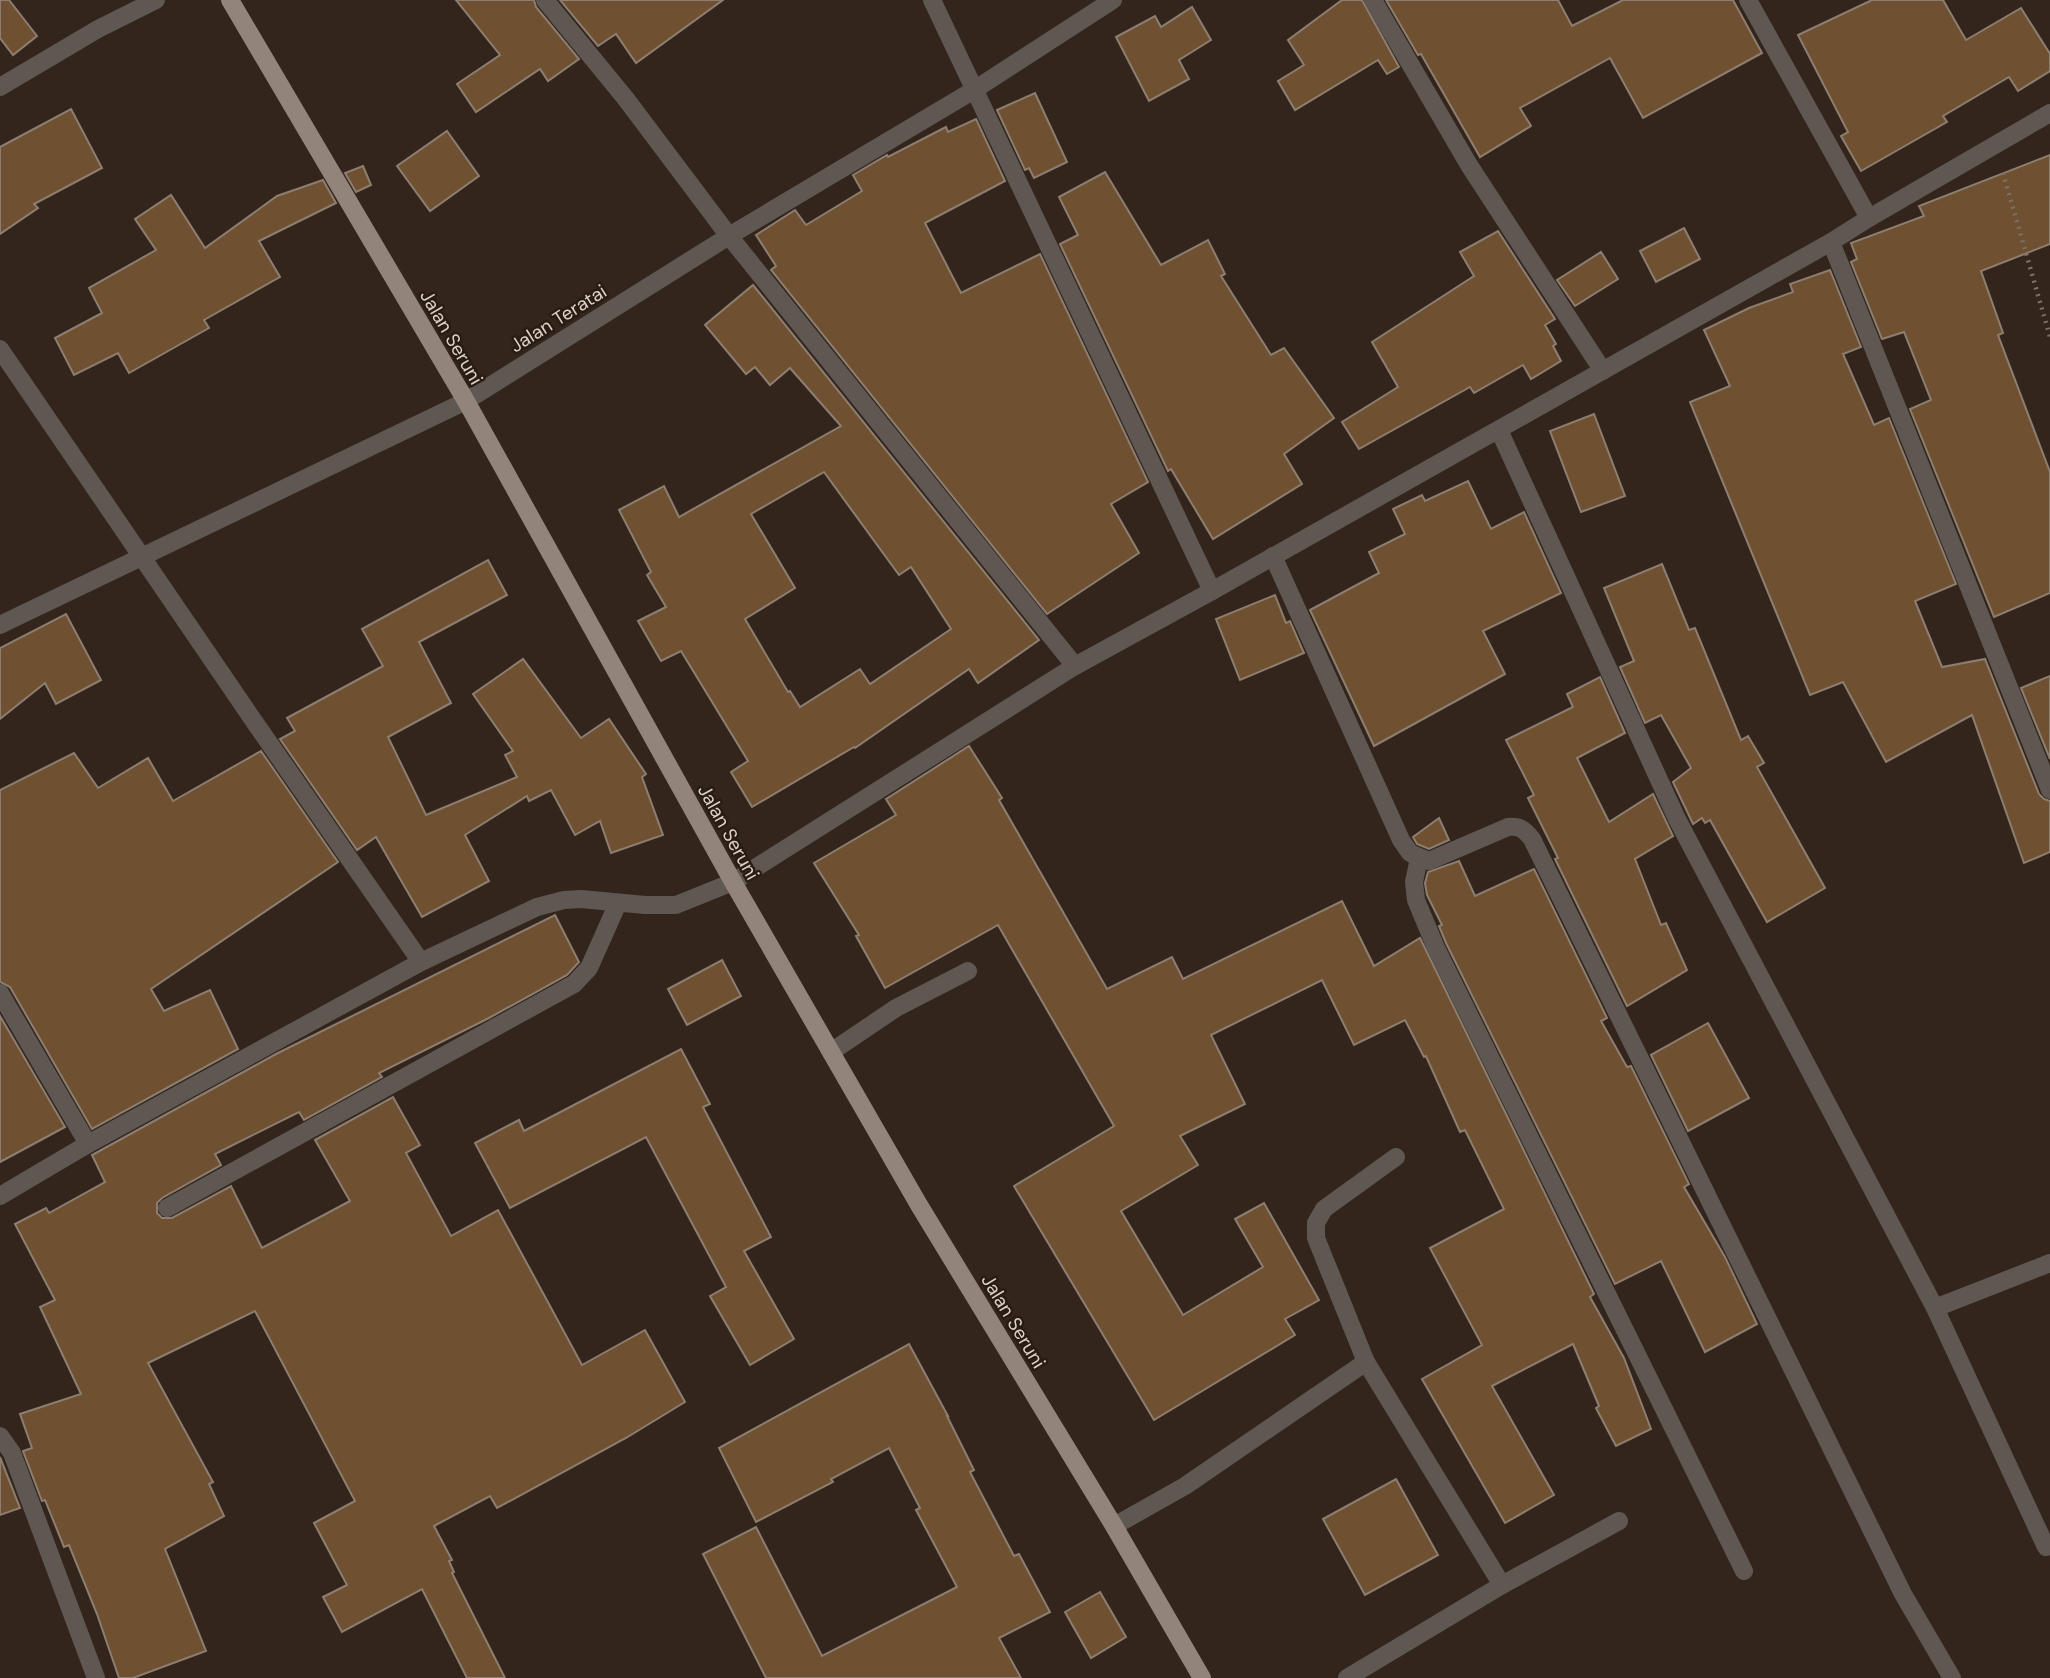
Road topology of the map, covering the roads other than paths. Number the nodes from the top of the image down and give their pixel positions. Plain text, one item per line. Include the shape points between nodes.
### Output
1 (156, 0) edge
2 (230, 0) edge
3 (545, 0) edge
4 (932, 0) edge
5 (1113, 0) edge
6 (1373, 0) edge
7 (1748, 0) edge
8 (0, 87) edge
9 (974, 90) junction
10 (2050, 113) edge
11 (1869, 218) junction
12 (729, 236) junction
13 (1831, 242) junction
14 (0, 349) edge
15 (1603, 372) junction
16 (466, 401) junction
17 (1499, 430) junction
18 (1273, 556) junction
19 (141, 557) junction
20 (1212, 591) junction
21 (0, 625) edge
22 (1075, 666) junction
23 (2050, 790) edge
24 (1419, 858) junction
25 (733, 882) junction
26 (618, 903) junction
27 (421, 962) junction
28 (968, 971) dead end
29 (0, 993) edge
30 (831, 1052) junction
31 (88, 1144) junction
32 (1396, 1157) dead end
33 (0, 1196) edge
34 (167, 1208) dead end
35 (2050, 1263) edge
36 (1935, 1308) junction
37 (1366, 1362) junction
38 (0, 1436) edge
39 (1619, 1521) dead end
40 (1114, 1526) junction
41 (2046, 1547) dead end
42 (1744, 1571) dead end
43 (1502, 1585) junction
44 (96, 1678) edge
45 (1202, 1678) edge
46 (1347, 1678) edge
47 (1952, 1678) edge

1 - 8 street
2 - 16 main road, Jalan Seruni
3 - 12 street
4 - 9 street
5 - 9 street, Jalan Teratai
6 - 15 street via 1469,165
7 - 11 street
9 - 12 street, Jalan Teratai
9 - 20 street
10 - 11 street
11 - 13 street
12 - 16 street, Jalan Teratai
12 - 22 street
13 - 15 street
13 - 23 street
14 - 19 street
15 - 17 street
16 - 19 street, Jalan Teratai
16 - 25 main road, Jalan Seruni
17 - 18 street
17 - 36 street via 1677,819
18 - 20 street
18 - 24 street via 1401,840
19 - 21 street, Jalan Teratai
19 - 27 street
20 - 22 street
22 - 25 street
24 - 42 street via 1416,900 1436,948
24 - 47 street via 1429,861 1508,827 1524,829 1532,839 1897,1582
25 - 26 street via 676,905
25 - 30 main road, Jalan Seruni
26 - 27 street via 581,899 545,903
26 - 34 street via 589,968 574,985
27 - 31 street
28 - 30 street via 873,1022
29 - 31 street
30 - 40 main road, Jalan Seruni
31 - 33 street
32 - 37 street via 1324,1209 1316,1223 1316,1238
35 - 36 street
36 - 41 street
37 - 40 street via 1175,1492
37 - 43 street
38 - 44 street via 12,1453
39 - 43 street
40 - 45 main road, Jalan Seruni
43 - 46 street

